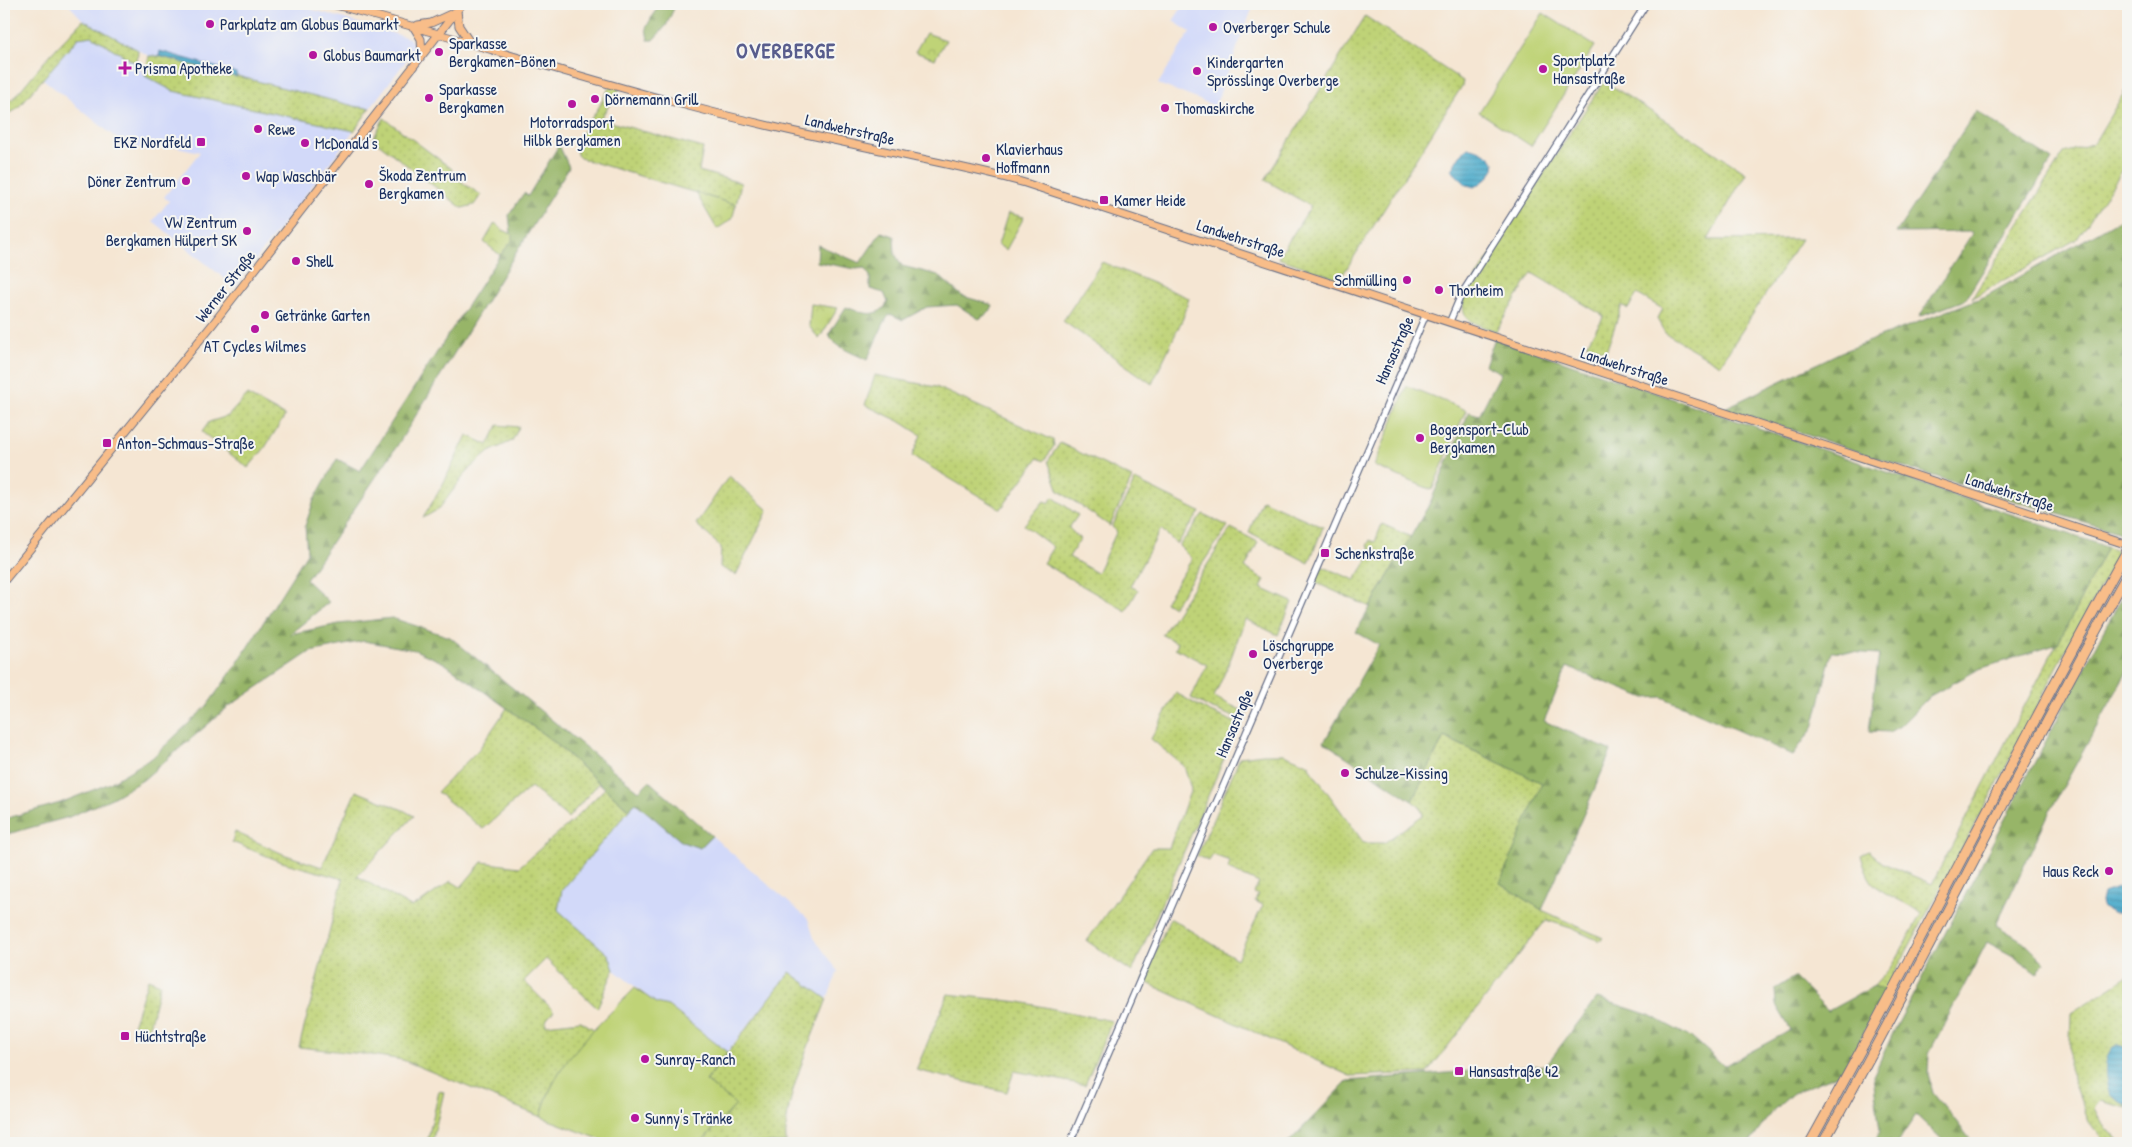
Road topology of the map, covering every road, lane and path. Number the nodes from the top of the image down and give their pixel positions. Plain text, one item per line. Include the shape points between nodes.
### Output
1 (332, 4) edge
2 (462, 4) edge
3 (1646, 4) edge
4 (457, 11) junction
5 (413, 25) junction
6 (440, 33) junction
7 (470, 42) junction
8 (422, 56) junction
9 (1426, 314) junction
10 (1450, 322) junction
11 (2128, 545) edge
12 (2128, 550) edge
13 (2128, 573) edge
14 (4, 581) edge
15 (1070, 1143) edge
16 (1810, 1143) edge
17 (1823, 1143) edge

1 - 5 main road, Landwehrstraße
2 - 4 main road, Werner Straße
3 - 10 street via 1461,295
4 - 5 main road via 431,23
4 - 6 main road, Werner Straße
4 - 7 main road via 459,26
5 - 6 main road, Landwehrstraße
5 - 8 main road via 421,39
6 - 7 main road, Landwehrstraße
6 - 8 main road, Werner Straße
7 - 9 main road, Landwehrstraße via 670,101 1011,179
8 - 14 main road, Werner Straße via 212,326
9 - 10 main road, Landwehrstraße
9 - 15 street, Hansastraße
10 - 11 main road, Landwehrstraße
12 - 16 highway
13 - 17 highway via 1902,1001

